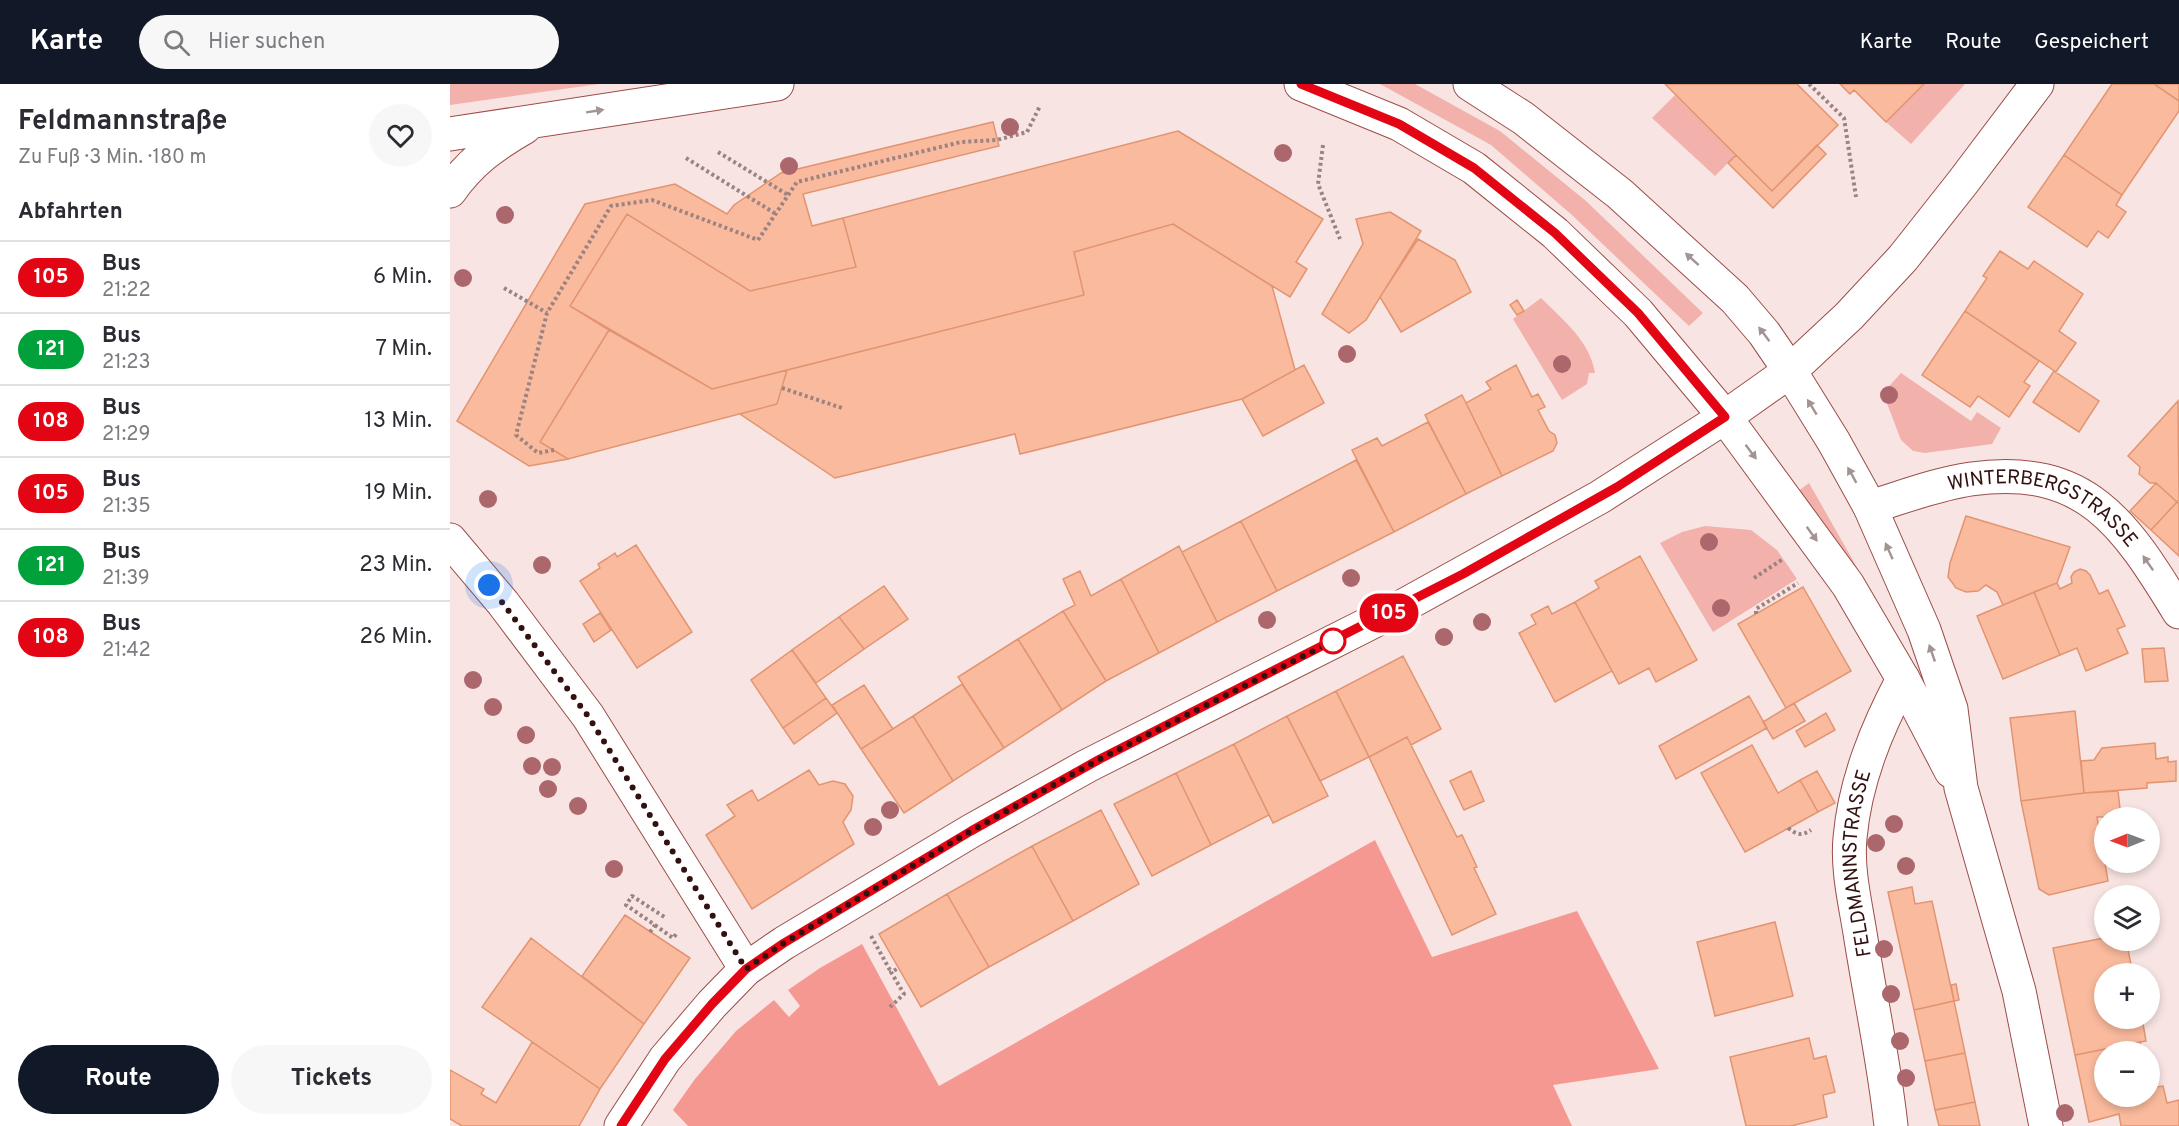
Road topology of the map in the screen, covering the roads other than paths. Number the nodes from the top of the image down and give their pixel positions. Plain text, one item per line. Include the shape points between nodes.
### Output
1 (777, 84) edge
2 (1301, 84) edge
3 (1470, 84) edge
4 (1503, 84) edge
5 (2037, 84) edge
6 (1523, 118) junction
7 (537, 119) junction
8 (450, 134) edge
9 (450, 191) edge
10 (1790, 371) junction
11 (1725, 417) junction
12 (1870, 507) junction
13 (450, 540) edge
14 (2179, 612) edge
15 (1903, 679) junction
16 (1961, 788) junction
17 (746, 969) junction
18 (621, 1126) edge
19 (1891, 1126) edge
20 (2046, 1126) edge

7 -> 1 street
2 - 11 street via 1399,124 1474,168 1555,233 1638,313
3 - 6 street
4 - 6 street
5 - 10 street via 1903,258
10 -> 6 street via 1764,333 1708,273 1620,194
7 - 8 street
7 - 9 street via 496,143 465,170
10 - 11 street
12 -> 10 street
11 -> 15 street via 1848,585
11 - 17 street via 1608,492 1463,574 1100,759 971,831
14 -> 12 street, WINTERBERGSTRASSE via 2130,537 2103,508 2075,490 2042,479 2005,476 1950,483
16 -> 12 street via 1952,709 1924,630
13 - 17 street via 588,716
15 - 16 street
15 - 19 street, FELDMANNSTRASSE via 1868,756 1849,839 1851,883
16 - 20 street via 2019,991
17 - 18 street via 665,1059

